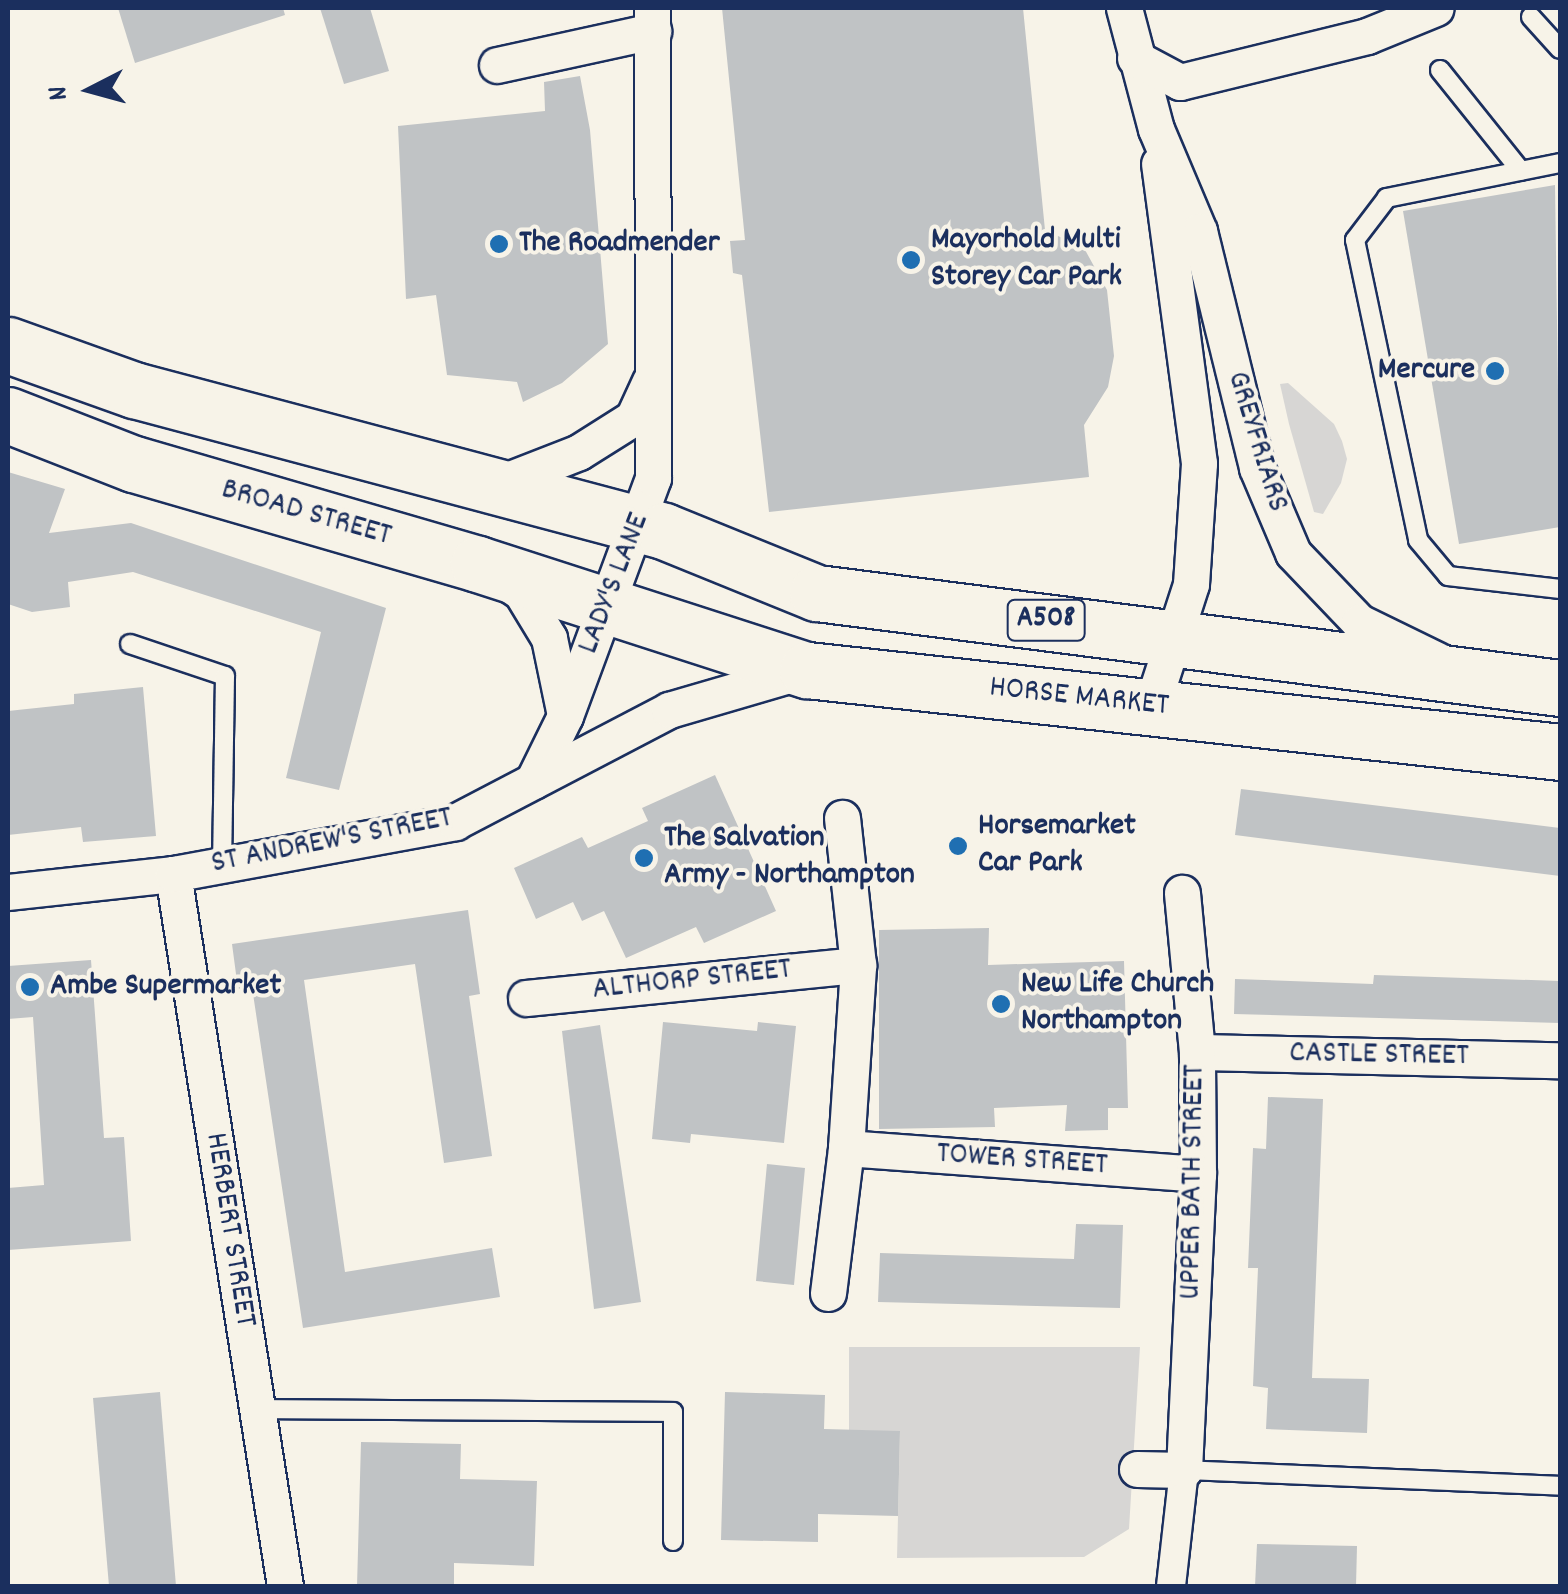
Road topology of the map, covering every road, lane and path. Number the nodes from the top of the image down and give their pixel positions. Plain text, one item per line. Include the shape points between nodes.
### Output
1 (1124, 8) edge
2 (1436, 8) edge
3 (1531, 18) dead end
4 (653, 19) edge
5 (1560, 49) edge
6 (1135, 58) junction
7 (496, 64) dead end
8 (1440, 70) dead end
9 (1156, 128) junction
10 (1560, 163) edge
11 (1521, 171) junction
12 (8, 345) edge
13 (653, 376) junction
14 (8, 415) edge
15 (492, 487) junction
16 (638, 525) junction
17 (478, 564) junction
18 (1560, 589) edge
19 (605, 608) junction
20 (1174, 636) junction
21 (130, 644) dead end
22 (807, 670) junction
23 (1465, 673) junction
24 (1560, 688) edge
25 (1152, 704) junction
26 (565, 716) junction
27 (1560, 752) edge
28 (533, 781) junction
29 (842, 818) dead end
30 (222, 864) junction
31 (173, 874) junction
32 (8, 892) edge
33 (1182, 894) dead end
34 (858, 965) junction
35 (526, 998) dead end
36 (1198, 1052) junction
37 (1560, 1060) edge
38 (846, 1148) junction
39 (1198, 1174) junction
40 (828, 1293) dead end
41 (257, 1410) junction
42 (1137, 1469) dead end
43 (1184, 1470) junction
44 (1560, 1486) edge
45 (673, 1541) dead end
46 (286, 1586) edge
47 (1172, 1586) edge

1 - 6 street, GREYFRIARS
2 - 6 street via 1368,36 1180,82
3 - 5 lane
4 - 7 street
4 - 13 street, LADY'S LANE
6 - 9 street, GREYFRIARS
8 - 11 lane
9 - 20 street, GREYFRIARS via 1200,463 1191,584
9 - 23 street, GREYFRIARS via 1200,232 1257,468 1293,553 1359,622
10 - 11 lane
11 - 18 lane via 1386,198 1355,240 1357,266 1418,540 1448,576
12 - 15 highway, A508 via 134,390
13 - 15 street, LADY'S LANE via 634,418 579,452
13 - 16 street, LADY'S LANE via 653,478
14 - 17 highway, BROAD STREET / A508 via 134,464
15 - 16 highway, A508
16 - 19 street, LADY'S LANE
16 - 20 highway, A508 via 817,593
17 - 19 highway, BROAD STREET / A508
17 - 26 street via 520,592 549,638
19 - 22 highway, HORSE MARKET / A508
19 - 26 street, LADY'S LANE
20 - 23 highway, A508
20 - 25 street, GREYFRIARS
21 - 30 lane via 225,676
22 - 25 highway, HORSE MARKET / A508
22 - 28 street, ST ANDREW'S STREET via 669,710
23 - 24 highway, A508
25 - 27 highway, HORSE MARKET / A508
26 - 28 street, LADY'S LANE
28 - 30 street, ST ANDREW'S STREET via 455,822
29 - 34 street
30 - 31 street, ST ANDREW'S STREET
31 - 32 street, ST ANDREW'S STREET
31 - 41 street, HERBERT STREET
33 - 36 street, UPPER BATH STREET
34 - 35 street, ALTHORP STREET
34 - 38 street
36 - 37 street, CASTLE STREET
36 - 39 street, UPPER BATH STREET
38 - 39 street, TOWER STREET
38 - 40 street
39 - 43 street, UPPER BATH STREET
41 - 45 lane via 672,1412
41 - 46 street, HERBERT STREET
42 - 43 street
43 - 44 lane
43 - 47 street, UPPER BATH STREET

